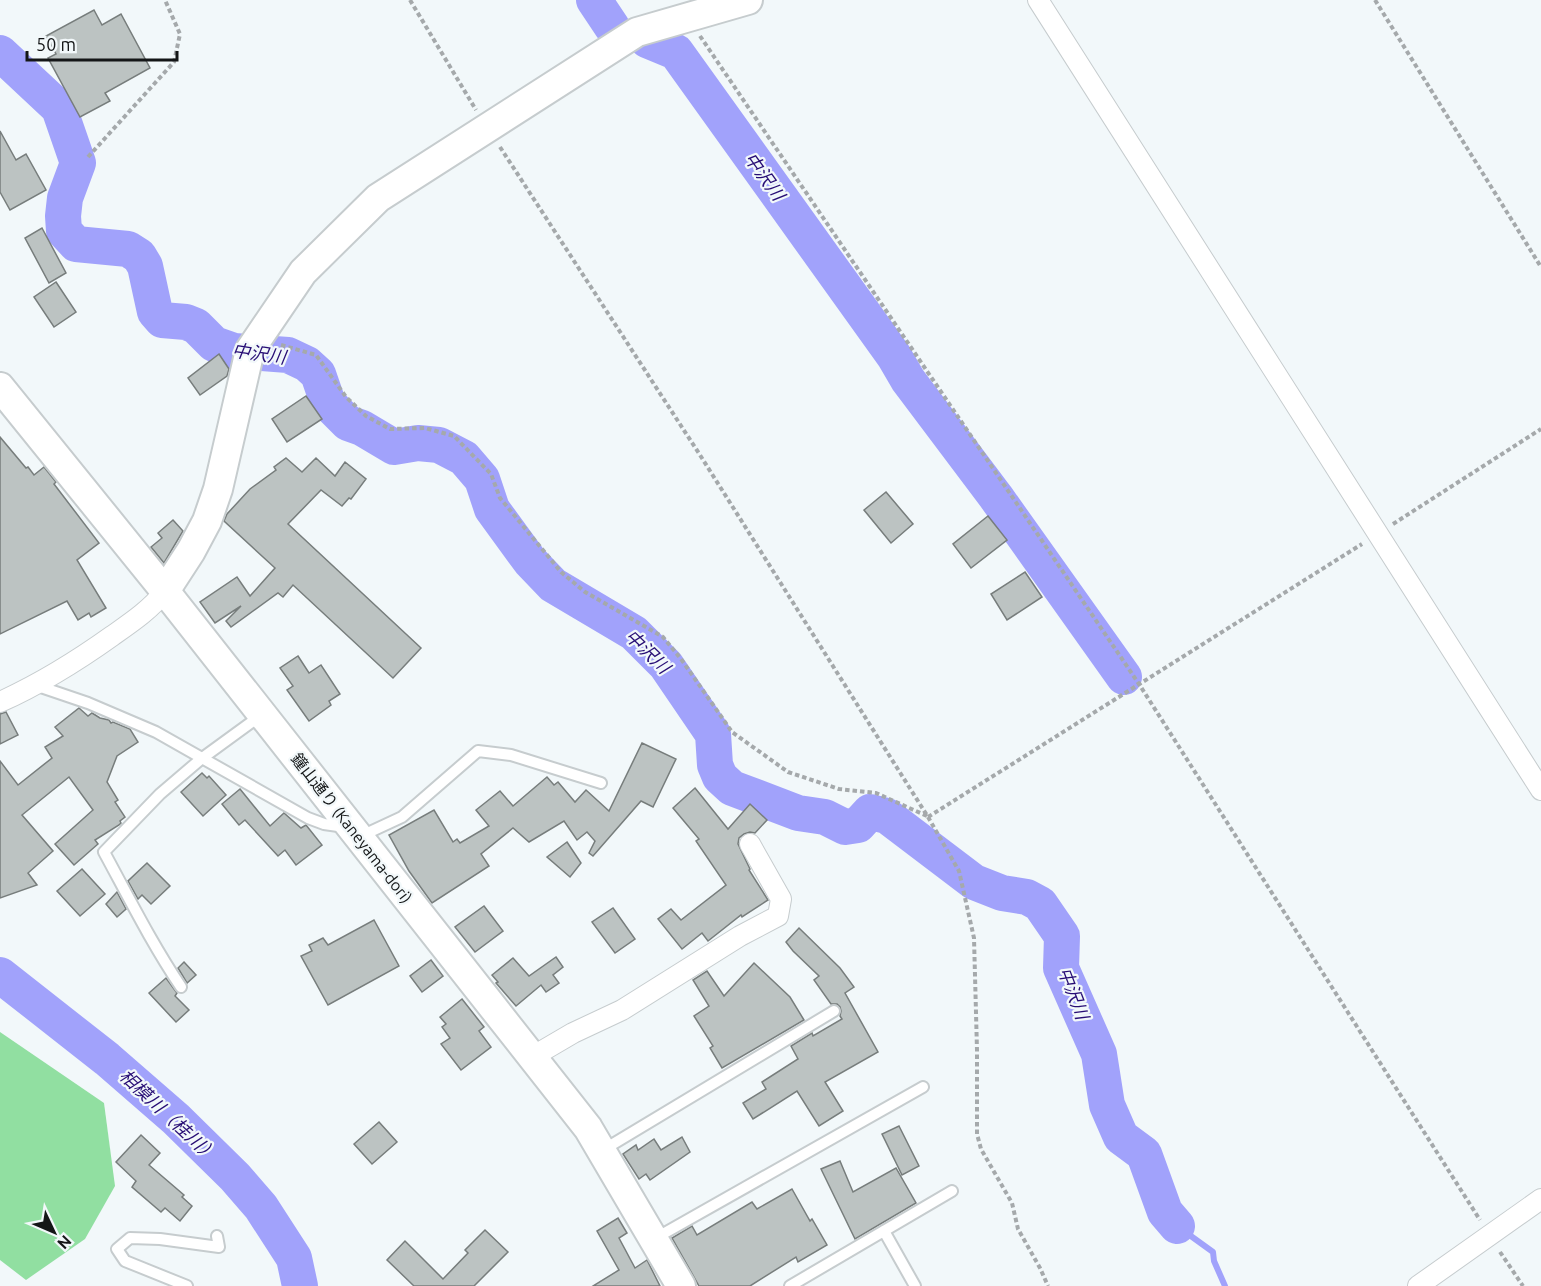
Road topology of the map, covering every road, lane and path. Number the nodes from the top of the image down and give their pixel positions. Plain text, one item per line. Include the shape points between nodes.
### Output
1 (165, 0) edge
2 (410, 0) edge
3 (1038, 0) edge
4 (1375, 0) edge
5 (739, 1) edge
6 (688, 18) junction
7 (488, 128) junction
8 (88, 157) dead end
9 (1541, 267) edge
10 (256, 341) junction
11 (0, 387) edge
12 (1541, 429) edge
13 (1378, 534) junction
14 (165, 591) junction
15 (1139, 684) junction
16 (35, 685) junction
17 (0, 702) edge
18 (262, 714) junction
19 (201, 759) junction
20 (601, 783) dead end
21 (1541, 790) edge
22 (928, 817) junction
23 (355, 832) junction
24 (750, 844) dead end
25 (181, 987) dead end
26 (834, 1011) dead end
27 (532, 1057) junction
28 (923, 1086) dead end
29 (601, 1151) junction
30 (952, 1191) dead end
31 (1541, 1200) edge
32 (884, 1231) junction
33 (217, 1236) dead end
34 (1490, 1236) junction
35 (654, 1239) junction
36 (187, 1286) edge
37 (681, 1286) edge
38 (790, 1286) edge
39 (915, 1286) edge
40 (1048, 1286) edge
41 (1418, 1286) edge
42 (1523, 1286) edge

1 - 8 path via 180,34 174,62
2 - 7 path
3 - 13 street
4 - 9 path
5 - 6 street
6 - 7 street via 637,32
6 - 15 path
7 - 10 street via 378,198 303,272
7 - 22 path
10 - 14 street via 250,350 219,489 207,521
10 - 22 path via 316,355 366,416 390,429 425,428 454,436 491,474 500,498 561,572 585,592 663,637 732,732 788,772 839,789 876,793
11 - 14 street, 鐘山通り (Kaneyama-dori)
12 - 13 path
13 - 15 path
13 - 21 street
14 - 16 street via 152,608
14 - 18 street, 鐘山通り (Kaneyama-dori)
15 - 22 path
15 - 34 path
16 - 17 street
16 - 19 lane via 156,732
18 - 19 lane
18 - 23 street, 鐘山通り (Kaneyama-dori)
19 - 23 lane via 309,818
19 - 25 lane via 160,794 104,852 156,951
20 - 23 lane via 511,755 478,751 402,817
22 - 40 path via 959,871 974,938 977,1134 981,1149 1012,1203 1018,1229
23 - 27 street, 鐘山通り (Kaneyama-dori)
24 - 27 street via 781,899 778,916 622,1010
26 - 29 lane
27 - 29 street, 鐘山通り (Kaneyama-dori) via 588,1128
28 - 35 lane
29 - 35 street, 鐘山通り (Kaneyama-dori)
30 - 32 lane
31 - 34 street
32 - 38 lane
32 - 39 lane
33 - 36 lane via 219,1247 130,1238 117,1249 125,1261
34 - 41 street
34 - 42 path
35 - 37 street, 鐘山通り (Kaneyama-dori)

